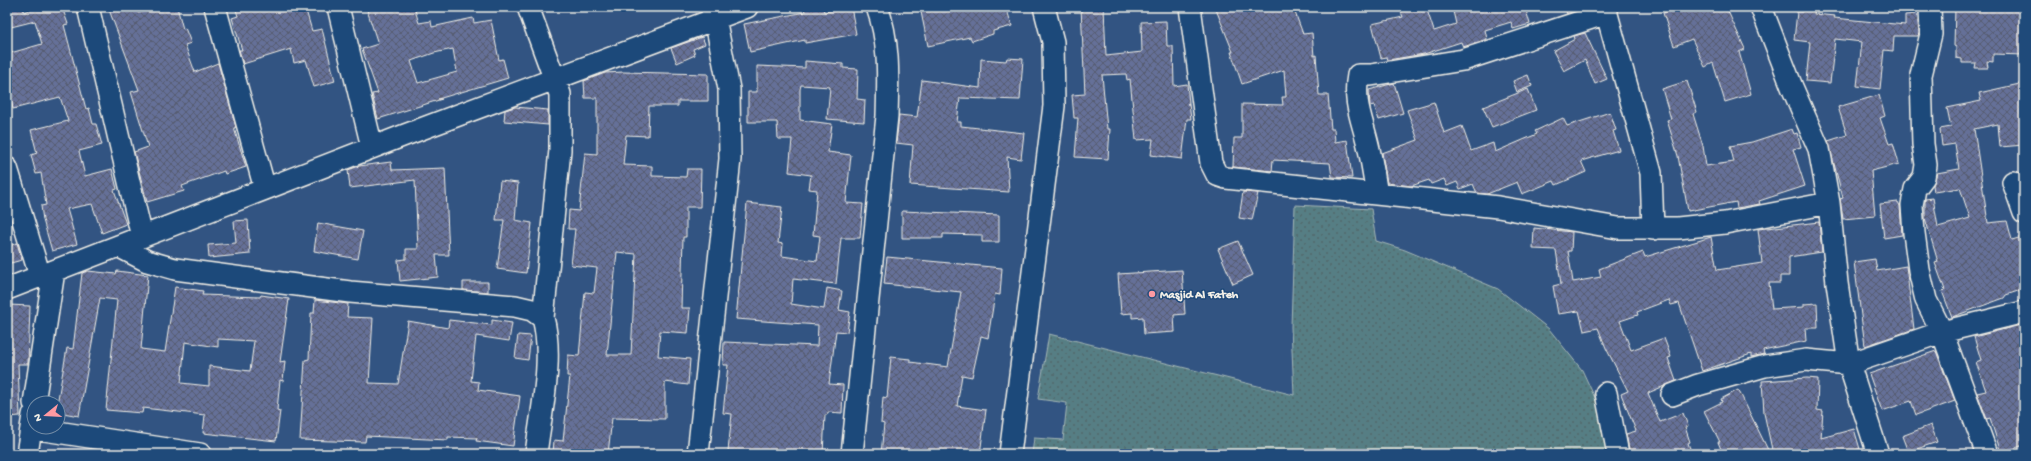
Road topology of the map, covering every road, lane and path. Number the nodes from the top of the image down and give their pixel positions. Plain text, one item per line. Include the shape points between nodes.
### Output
1 (88, 7) edge
2 (215, 7) edge
3 (338, 7) edge
4 (528, 7) edge
5 (747, 7) edge
6 (877, 7) edge
7 (1044, 7) edge
8 (1190, 7) edge
9 (1761, 7) edge
10 (1930, 7) edge
11 (1606, 10) edge
12 (713, 12) edge
13 (554, 78) junction
14 (372, 147) junction
15 (7, 168) edge
16 (2013, 182) dead end
17 (265, 189) junction
18 (1377, 194) junction
19 (1829, 203) junction
20 (2024, 213) edge
21 (1653, 229) junction
22 (142, 237) junction
23 (118, 246) junction
24 (47, 273) junction
25 (7, 289) edge
26 (2024, 312) edge
27 (543, 318) junction
28 (1942, 332) junction
29 (1849, 364) junction
30 (1606, 393) dead end
31 (35, 395) edge
32 (1672, 395) dead end
33 (66, 433) edge
34 (30, 435) edge
35 (27, 454) edge
36 (200, 454) edge
37 (536, 454) edge
38 (698, 454) edge
39 (852, 454) edge
40 (1010, 454) edge
41 (1618, 454) edge
42 (1878, 454) edge
43 (1987, 454) edge

1 - 22 street
2 - 17 street
3 - 14 street
4 - 13 street
5 - 12 street
6 - 39 street via 889,65 887,109
7 - 40 street via 1053,42 1054,106
8 - 18 street via 1210,163 1217,175
9 - 19 street via 1819,149
10 - 28 street via 1931,34 1921,74 1926,165 1924,177 1915,189 1912,205 1924,293
11 - 18 street via 1463,60 1358,75 1355,89 1356,104 1368,145
11 - 21 street via 1651,173
12 - 13 street
12 - 38 street via 729,89 730,159
13 - 14 street
13 - 27 street via 560,94 560,150
14 - 17 street
15 - 24 street
16 - 20 street
17 - 22 street
18 - 21 street via 1498,207 1618,228
19 - 21 street via 1725,223
19 - 29 street
22 - 23 street
23 - 24 street
23 - 27 street via 147,261 175,269 350,292 515,306 532,310
24 - 25 street
24 - 31 street
26 - 28 street
27 - 37 street via 547,331 546,377
28 - 29 street
28 - 43 street
29 - 32 street via 1806,360 1765,366
29 - 42 street
30 - 41 street
33 - 36 street
34 - 35 street

